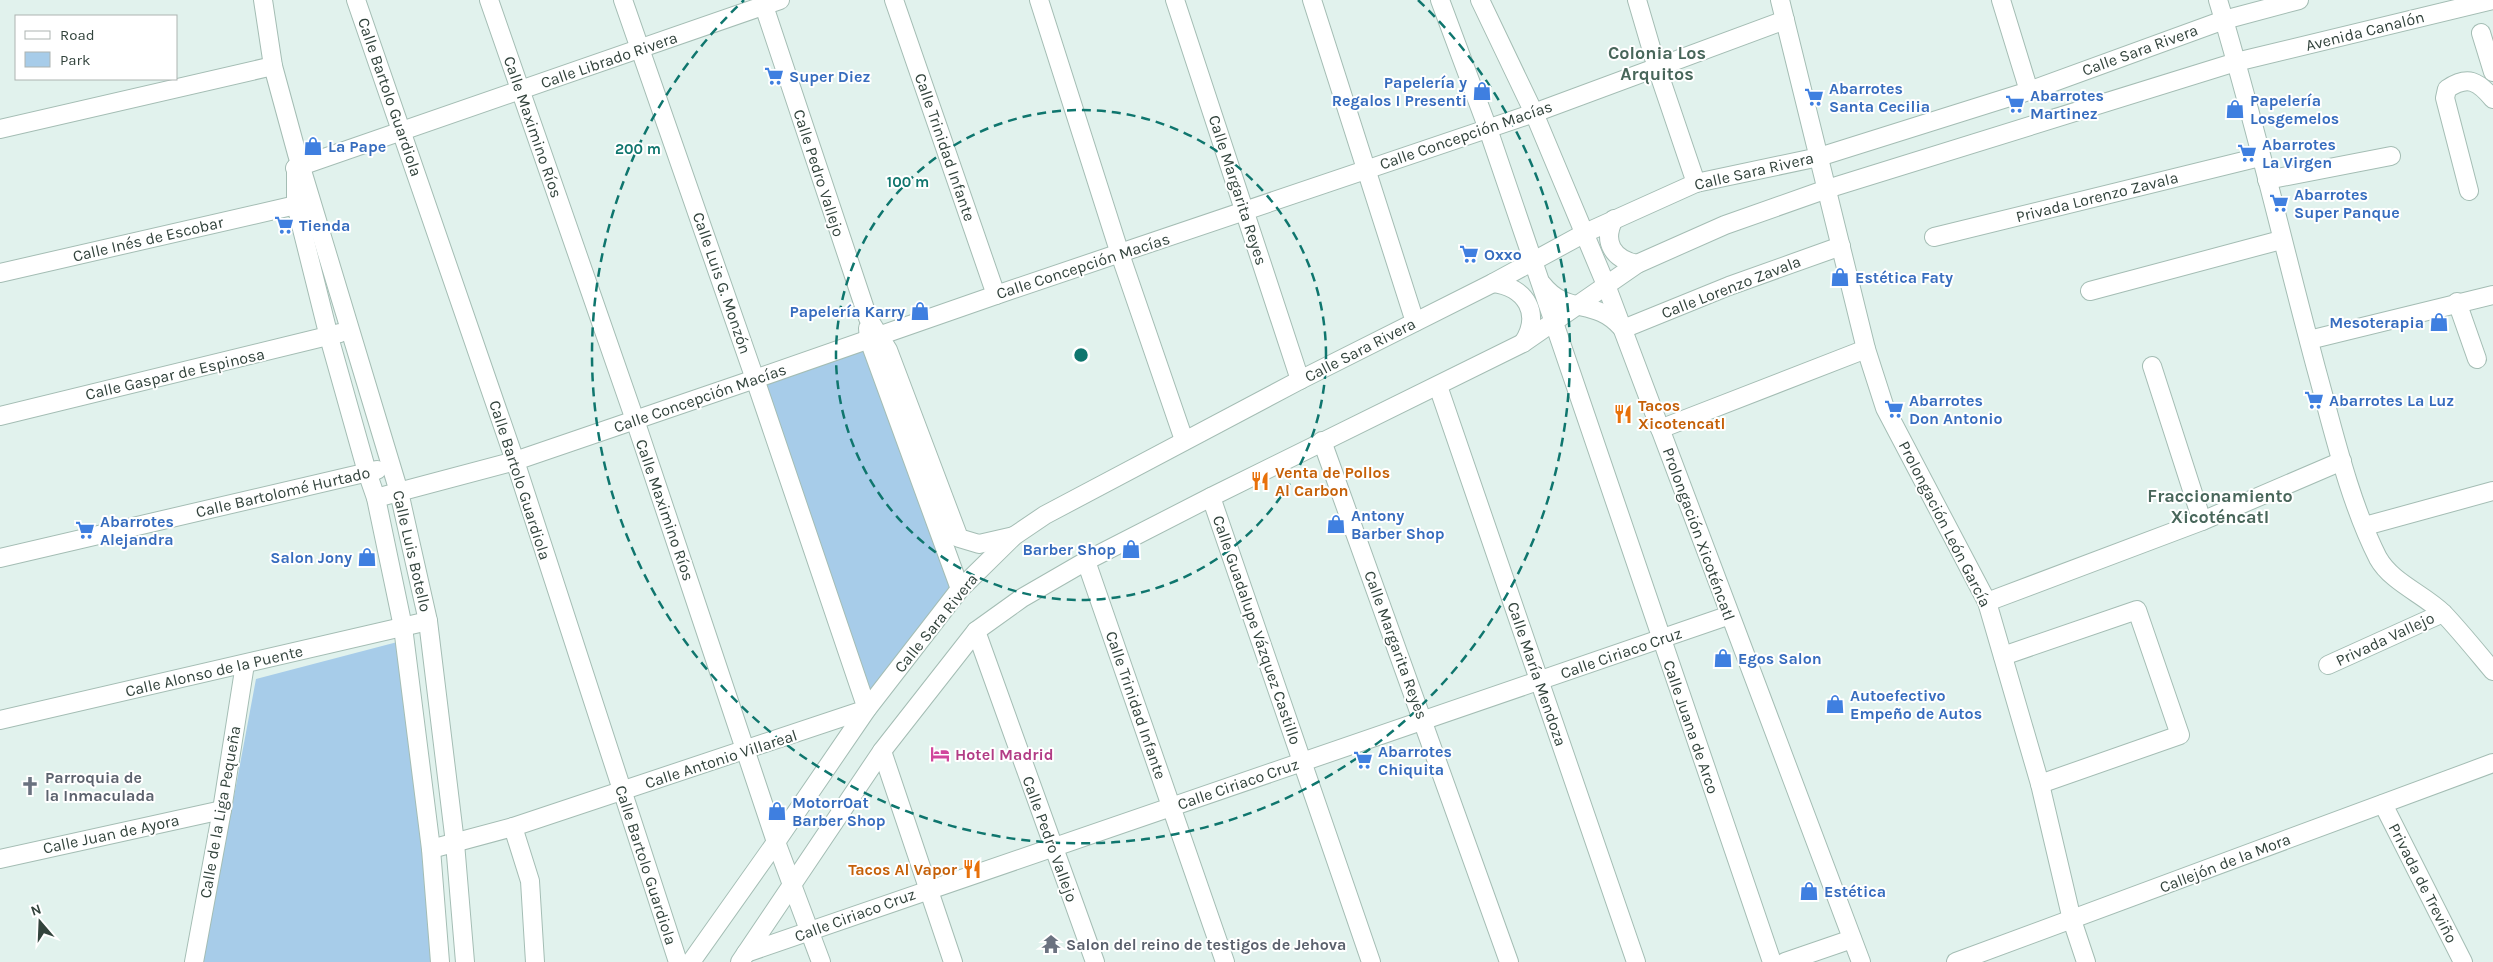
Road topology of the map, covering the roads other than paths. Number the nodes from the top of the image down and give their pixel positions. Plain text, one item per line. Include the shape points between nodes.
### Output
1 (263, 0) edge
2 (356, 0) edge
3 (489, 0) edge
4 (623, 0) edge
5 (894, 0) edge
6 (1039, 0) edge
7 (1175, 0) edge
8 (1312, 0) edge
9 (1440, 0) edge
10 (1480, 0) edge
11 (1637, 0) edge
12 (1780, 0) edge
13 (2001, 0) edge
14 (2218, 0) edge
15 (2299, 0) edge
16 (2493, 0) edge
17 (769, 2) edge
18 (1785, 20) junction
19 (2224, 20) junction
20 (2481, 33) dead end
21 (640, 49) junction
22 (2236, 62) junction
23 (273, 66) junction
24 (1657, 68) junction
25 (2493, 72) edge
26 (521, 91) junction
27 (2029, 91) junction
28 (2493, 99) edge
29 (1534, 113) junction
30 (0, 129) edge
31 (1488, 129) junction
32 (402, 133) junction
33 (2391, 156) dead end
34 (1819, 157) junction
35 (2260, 157) junction
36 (298, 163) junction
37 (1366, 169) junction
38 (2267, 180) junction
39 (1696, 182) junction
40 (1827, 189) junction
41 (2469, 191) dead end
42 (296, 206) junction
43 (1245, 211) junction
44 (1614, 219) junction
45 (1585, 234) junction
46 (1934, 236) dead end
47 (2282, 240) junction
48 (1841, 246) junction
49 (1120, 254) junction
50 (1594, 256) junction
51 (1532, 262) junction
52 (1637, 264) junction
53 (0, 273) edge
54 (1538, 279) junction
55 (1493, 283) junction
56 (1606, 286) junction
57 (2090, 291) dead end
58 (996, 295) junction
59 (2493, 295) edge
60 (1582, 301) junction
61 (2457, 302) junction
62 (1552, 321) junction
63 (1415, 322) junction
64 (349, 330) junction
65 (1623, 330) junction
66 (329, 337) junction
67 (874, 338) junction
68 (2309, 340) junction
69 (1523, 343) junction
70 (1866, 349) junction
71 (2477, 359) dead end
72 (2152, 366) dead end
73 (756, 379) junction
74 (1300, 380) junction
75 (1438, 386) junction
76 (0, 416) edge
77 (634, 420) junction
78 (1660, 429) junction
79 (1184, 440) junction
80 (1322, 441) junction
81 (514, 461) junction
82 (2342, 461) junction
83 (391, 466) junction
84 (367, 472) junction
85 (2493, 491) edge
86 (400, 492) junction
87 (1211, 496) junction
88 (376, 498) junction
89 (2202, 521) junction
90 (2366, 526) junction
91 (1014, 536) junction
92 (0, 558) edge
93 (1086, 562) junction
94 (960, 589) junction
95 (1987, 602) junction
96 (2443, 613) junction
97 (1730, 615) junction
98 (428, 621) junction
99 (403, 627) junction
100 (976, 631) junction
101 (1661, 639) junction
102 (2003, 656) junction
103 (245, 664) junction
104 (2328, 665) dead end
105 (2493, 671) edge
106 (1539, 681) junction
107 (867, 709) junction
108 (0, 720) edge
109 (1423, 721) junction
110 (746, 751) junction
111 (882, 751) junction
112 (1303, 762) junction
113 (2493, 763) edge
114 (2040, 784) junction
115 (621, 791) junction
116 (2383, 804) junction
117 (1172, 807) junction
118 (222, 810) junction
119 (513, 827) junction
120 (776, 842) junction
121 (454, 843) junction
122 (1054, 848) junction
123 (430, 850) junction
124 (0, 859) edge
125 (793, 884) junction
126 (928, 889) junction
127 (2072, 920) junction
128 (810, 931) junction
129 (1852, 939) junction
130 (743, 958) edge
131 (190, 961) edge
132 (440, 962) edge
133 (465, 962) edge
134 (535, 962) edge
135 (678, 962) edge
136 (691, 962) edge
137 (821, 962) edge
138 (953, 962) edge
139 (1095, 962) edge
140 (1225, 962) edge
141 (1371, 962) edge
142 (1508, 962) edge
143 (1636, 962) edge
144 (1772, 962) edge
145 (1785, 962) edge
146 (1860, 962) edge
147 (1956, 962) edge
148 (2086, 962) edge
149 (2463, 962) edge

1 - 23 street, Calle Luis Botello
2 - 32 street, Calle Bartolo Guardiola
3 - 26 street, Calle Maximino Ríos
4 - 21 street, Calle Luis G. Monzón
5 - 58 street, Calle Trinidad Infante
6 - 49 street
7 - 43 street, Calle Margarita Reyes
8 - 37 street
9 - 31 street
10 - 29 street, Prolongación Xicoténcatl
11 - 24 street
12 - 18 street, Prolongación León García
13 - 27 street
14 - 19 street
15 - 19 street
16 - 22 street, Avenida Canalón
17 - 21 street, Calle Librado Rivera
17 - 67 street, Calle Pedro Vallejo
18 - 24 street, Calle Concepción Macías
18 - 34 street, Prolongación León García
19 - 22 street
19 - 27 street, Calle Sara Rivera
20 - 25 street
21 - 26 street, Calle Librado Rivera
21 - 73 street, Calle Luis G. Monzón
22 - 35 street
22 - 40 street
23 - 30 street
23 - 36 street, Calle Luis Botello
24 - 29 street, Calle Concepción Macías
24 - 39 street
26 - 32 street, Calle Librado Rivera
26 - 77 street, Calle Maximino Ríos
27 - 34 street, Calle Sara Rivera
28 - 41 street via 2478,83 2457,82 2447,89 2445,98
29 - 31 street, Calle Concepción Macías
29 - 45 street, Prolongación Xicoténcatl
31 - 37 street, Calle Concepción Macías
31 - 51 street
32 - 36 street, Calle Librado Rivera
32 - 81 street, Calle Bartolo Guardiola
33 - 38 street
34 - 39 street, Calle Sara Rivera
34 - 40 street, Prolongación León García
35 - 38 street
35 - 46 street, Privada Lorenzo Zavala
36 - 42 street, Calle Luis Botello
36 - 64 street, Calle Luis Botello
37 - 43 street, Calle Concepción Macías
37 - 63 street
38 - 47 street
39 - 44 street, Calle Sara Rivera
40 - 48 street, Prolongación León García
40 - 52 street via 1725,224
42 - 53 street, Calle Inés de Escobar
42 - 66 street, Calle Luis Botello
43 - 49 street, Calle Concepción Macías
43 - 74 street, Calle Margarita Reyes
44 - 45 street, Calle Sara Rivera
44 - 52 street via 1608,236 1613,251 1625,261
45 - 50 street, Prolongación Xicoténcatl
45 - 51 street, Calle Sara Rivera
47 - 57 street
47 - 68 street
48 - 65 street, Calle Lorenzo Zavala via 1728,286
48 - 70 street, Prolongación León García
49 - 58 street, Calle Concepción Macías
49 - 79 street
50 - 56 street, Prolongación Xicoténcatl
50 - 60 street via 1595,280
51 - 54 street
51 - 55 street, Calle Sara Rivera
52 - 56 street
54 - 60 street via 1557,300
54 - 62 street
55 - 63 street, Calle Sara Rivera
55 - 69 street via 1517,290 1527,304 1532,322
56 - 60 street
56 - 65 street, Prolongación Xicoténcatl
58 - 67 street, Calle Concepción Macías
59 - 61 street
60 - 62 street
60 - 65 street via 1606,313
61 - 68 street
61 - 71 street
62 - 69 street
62 - 101 street, Calle Juana de Arco
63 - 74 street, Calle Sara Rivera
64 - 66 street, Calle Gaspar de Espinosa
64 - 83 street, Calle Luis Botello
65 - 78 street, Prolongación Xicoténcatl
66 - 76 street, Calle Gaspar de Espinosa
66 - 84 street, Calle Luis Botello
67 - 73 street, Calle Concepción Macías
67 - 91 street, Calle Pedro Vallejo via 888,350 959,538 979,544
67 - 94 street, Calle Pedro Vallejo
68 - 82 street
69 - 75 street
70 - 78 street
70 - 95 street, Prolongación León García via 1885,408
72 - 89 street
73 - 77 street, Calle Concepción Macías
73 - 107 street, Calle Luis G. Monzón
74 - 79 street, Calle Sara Rivera
75 - 80 street
75 - 106 street, Calle María Mendoza
77 - 81 street, Calle Concepción Macías
77 - 110 street, Calle Maximino Ríos
78 - 97 street, Prolongación Xicoténcatl
79 - 91 street, Calle Sara Rivera via 1045,515
80 - 87 street
80 - 109 street, Calle Margarita Reyes
81 - 86 street, Calle Concepción Macías
81 - 115 street, Calle Bartolo Guardiola
82 - 89 street
82 - 90 street
83 - 84 street, Calle Bartolomé Hurtado
83 - 86 street, Calle Luis Botello
84 - 88 street, Calle Luis Botello
84 - 92 street, Calle Bartolomé Hurtado
85 - 90 street
86 - 88 street, Calle Concepción Macías
86 - 98 street, Calle Luis Botello
87 - 93 street
87 - 112 street, Calle Guadalupe Vázquez Castillo
88 - 99 street, Calle Luis Botello
89 - 95 street
90 - 96 street via 2379,559 2397,579
91 - 94 street, Calle Sara Rivera
93 - 100 street via 1022,598
93 - 117 street, Calle Trinidad Infante
94 - 107 street, Calle Sara Rivera
95 - 102 street, Prolongación León García
96 - 104 street, Privada Vallejo
96 - 105 street
97 - 101 street, Calle Ciriaco Cruz
97 - 129 street, Prolongación Xicoténcatl
98 - 99 street, Calle Alonso de la Puente
98 - 121 street, Calle Luis Botello
99 - 103 street, Calle Alonso de la Puente
99 - 123 street, Calle Luis Botello
100 - 111 street
100 - 122 street, Calle Pedro Vallejo
101 - 106 street, Calle Ciriaco Cruz
101 - 144 street, Calle Juana de Arco
102 - 114 street, Prolongación León García
102 - 114 street via 2137,610 2180,735
103 - 108 street, Calle Alonso de la Puente
103 - 118 street, Calle de la Liga Pequeña
106 - 109 street, Calle Ciriaco Cruz
106 - 143 street, Calle María Mendoza
107 - 110 street, Calle Antonio Villareal
107 - 120 street, Calle Sara Rivera
109 - 112 street, Calle Ciriaco Cruz
109 - 142 street, Calle Margarita Reyes
110 - 115 street, Calle Antonio Villareal
110 - 120 street, Calle Maximino Ríos
111 - 125 street
111 - 126 street
112 - 117 street, Calle Ciriaco Cruz
112 - 141 street, Calle Guadalupe Vázquez Castillo
113 - 116 street, Callejón de la Mora
114 - 127 street, Prolongación León García
115 - 119 street, Calle Antonio Villareal
115 - 135 street, Calle Bartolo Guardiola
116 - 127 street, Callejón de la Mora
116 - 149 street, Privada de Treviño
117 - 122 street, Calle Ciriaco Cruz
117 - 140 street, Calle Trinidad Infante
118 - 124 street, Calle Juan de Ayora
118 - 131 street, Calle de la Liga Pequeña
119 - 121 street, Calle Antonio Villareal
119 - 134 street via 530,881
120 - 125 street, Calle Maximino Ríos
120 - 136 street, Calle Sara Rivera
121 - 123 street, Calle Antonio Villareal
121 - 133 street, Calle Luis Botello
122 - 126 street, Calle Ciriaco Cruz
122 - 139 street, Calle Pedro Vallejo
123 - 132 street, Calle Luis Botello
125 - 128 street, Calle Maximino Ríos
125 - 130 street
126 - 128 street, Calle Ciriaco Cruz
126 - 138 street
127 - 147 street, Callejón de la Mora
127 - 148 street, Prolongación León García
128 - 130 street, Calle Ciriaco Cruz
128 - 137 street, Calle Maximino Ríos
129 - 145 street
129 - 146 street, Prolongación Xicoténcatl

